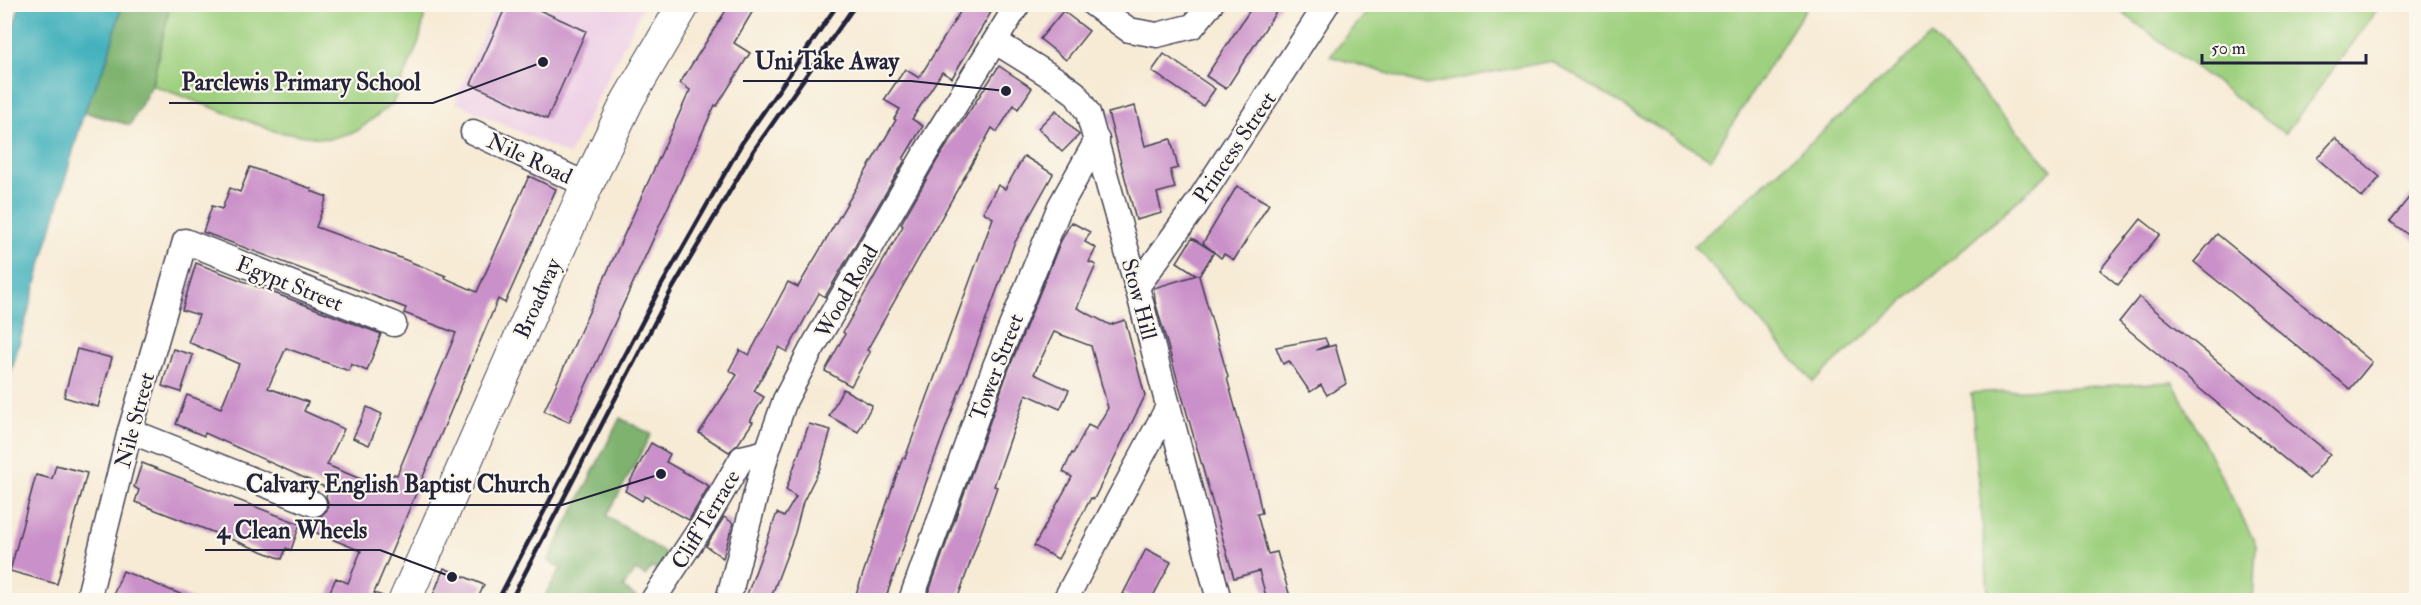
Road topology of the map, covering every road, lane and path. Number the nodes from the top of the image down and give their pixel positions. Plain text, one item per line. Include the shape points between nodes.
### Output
1 (684, 4) edge
2 (1017, 4) edge
3 (1093, 4) edge
4 (1211, 4) edge
5 (1327, 4) edge
6 (996, 42) junction
7 (473, 132) dead end
8 (1097, 140) junction
9 (587, 184) junction
10 (185, 241) joint
11 (1137, 287) junction
12 (394, 324) dead end
13 (1168, 408) junction
14 (130, 431) junction
15 (767, 452) junction
16 (314, 504) dead end
17 (88, 600) edge
18 (405, 600) edge
19 (653, 600) edge
20 (728, 600) edge
21 (911, 600) edge
22 (1065, 600) edge
23 (1219, 600) edge

1 - 9 main road, Broadway via 628,100
2 - 6 street, Wood Road
3 - 4 street via 1129,30 1157,35 1194,26
5 - 11 street, Princess Street via 1196,206
6 - 8 street, Stow Hill via 1075,93 1088,113
6 - 15 street, Wood Road via 926,152 812,350 785,400
7 - 9 street, Nile Road
8 - 11 street, Stow Hill
8 - 21 street, Tower Street via 1060,206 995,366
9 - 18 main road, Broadway
10 - 12 street, Egypt Street
10 - 14 street, Nile Street
11 - 13 street, Stow Hill
13 - 22 street
13 - 23 street, Stow Hill
14 - 16 street
14 - 17 street, Nile Street
15 - 19 street, Cliff Terrace via 742,458
15 - 20 street, Wood Road

